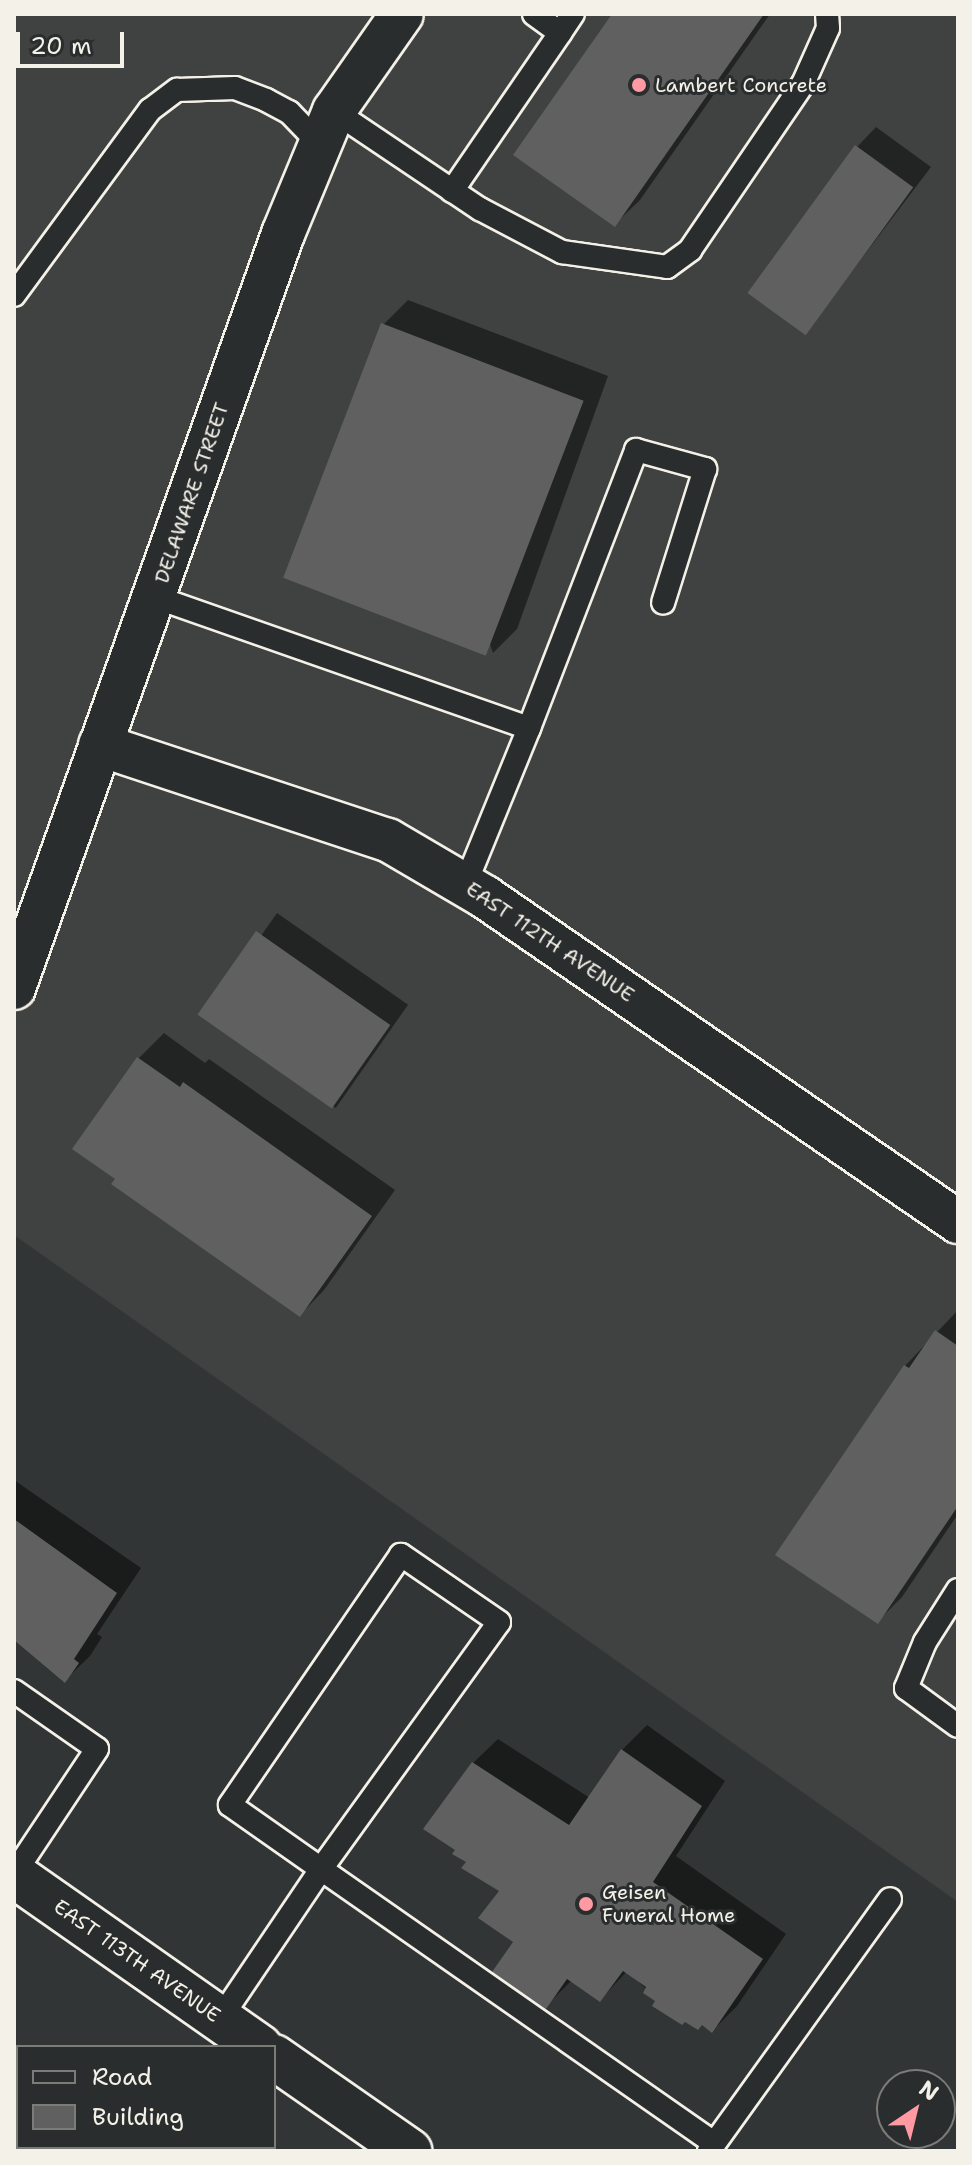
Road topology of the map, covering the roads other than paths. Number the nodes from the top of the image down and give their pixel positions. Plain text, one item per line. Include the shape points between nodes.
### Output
1 (402, 14) edge
2 (534, 14) edge
3 (827, 14) edge
4 (567, 23) edge
5 (334, 111) junction
6 (315, 156) junction
7 (452, 191) junction
8 (14, 295) edge
9 (155, 597) junction
10 (663, 603) dead end
11 (529, 728) junction
12 (100, 745) junction
13 (465, 885) junction
14 (14, 988) edge
15 (958, 1222) edge
16 (958, 1590) edge
17 (14, 1691) edge
18 (958, 1726) edge
19 (321, 1869) junction
20 (14, 1874) edge
21 (890, 1899) dead end
22 (220, 2019) junction
23 (257, 2045) edge
24 (276, 2058) edge
25 (712, 2147) edge
26 (409, 2151) edge

1 - 5 street, DELAWARE STREET
2 - 4 lane
3 - 7 lane via 828,28 803,84 690,250 667,267 562,252
4 - 7 lane
5 - 6 street, DELAWARE STREET
5 - 7 lane
6 - 8 lane via 311,135 289,112 266,100 235,88 177,90 150,110
6 - 9 street, DELAWARE STREET
9 - 11 lane
9 - 12 street, DELAWARE STREET
10 - 11 lane via 705,469 636,450
11 - 13 lane
12 - 13 street, EAST 112TH AVENUE via 388,840
12 - 14 street, DELAWARE STREET
13 - 15 street, EAST 112TH AVENUE
16 - 18 lane via 925,1642 906,1688
17 - 20 lane via 97,1749
19 - 19 lane via 499,1622 401,1555 230,1805
19 - 22 lane
19 - 25 lane
20 - 22 street, EAST 113TH AVENUE
21 - 25 lane
22 - 23 street, EAST 113TH AVENUE
24 - 26 street

